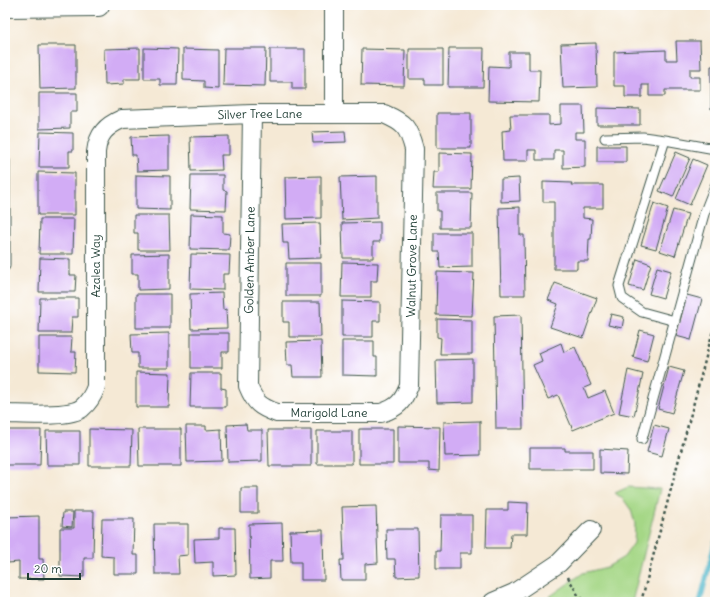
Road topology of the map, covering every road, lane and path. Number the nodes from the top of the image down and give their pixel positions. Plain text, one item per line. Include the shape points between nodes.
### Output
1 (98, 5) edge
2 (334, 5) edge
3 (5, 6) edge
4 (334, 113) junction
5 (252, 114) junction
6 (110, 124) joint
7 (407, 128) joint
8 (605, 138) dead end
9 (665, 140) junction
10 (715, 148) edge
11 (5, 160) edge
12 (715, 186) edge
13 (5, 219) edge
14 (5, 266) edge
15 (675, 321) junction
16 (715, 323) edge
17 (400, 403) joint
18 (257, 404) joint
19 (5, 414) edge
20 (642, 439) dead end
21 (591, 530) dead end
22 (559, 563) junction
23 (493, 602) edge
24 (584, 602) edge
25 (641, 602) edge

1 - 3 main road
2 - 4 street
4 - 5 street, Silver Tree Lane
4 - 7 street, Silver Tree Lane via 384,114 399,120
5 - 6 street, Silver Tree Lane via 130,118
5 - 18 street, Golden Amber Lane via 248,386
6 - 19 street, Azalea Way via 102,133 96,152 96,387 92,398 82,408 67,414
7 - 17 street, Walnut Grove Lane via 414,149 410,378 405,397
8 - 9 lane via 643,137
9 - 10 lane
9 - 15 lane via 619,286 622,298 642,312
11 - 13 lane
12 - 15 lane via 704,214
13 - 14 lane
15 - 20 lane
16 - 25 path
17 - 18 street, Marigold Lane via 381,413 277,413
21 - 22 street
22 - 23 street via 514,593
22 - 24 path

